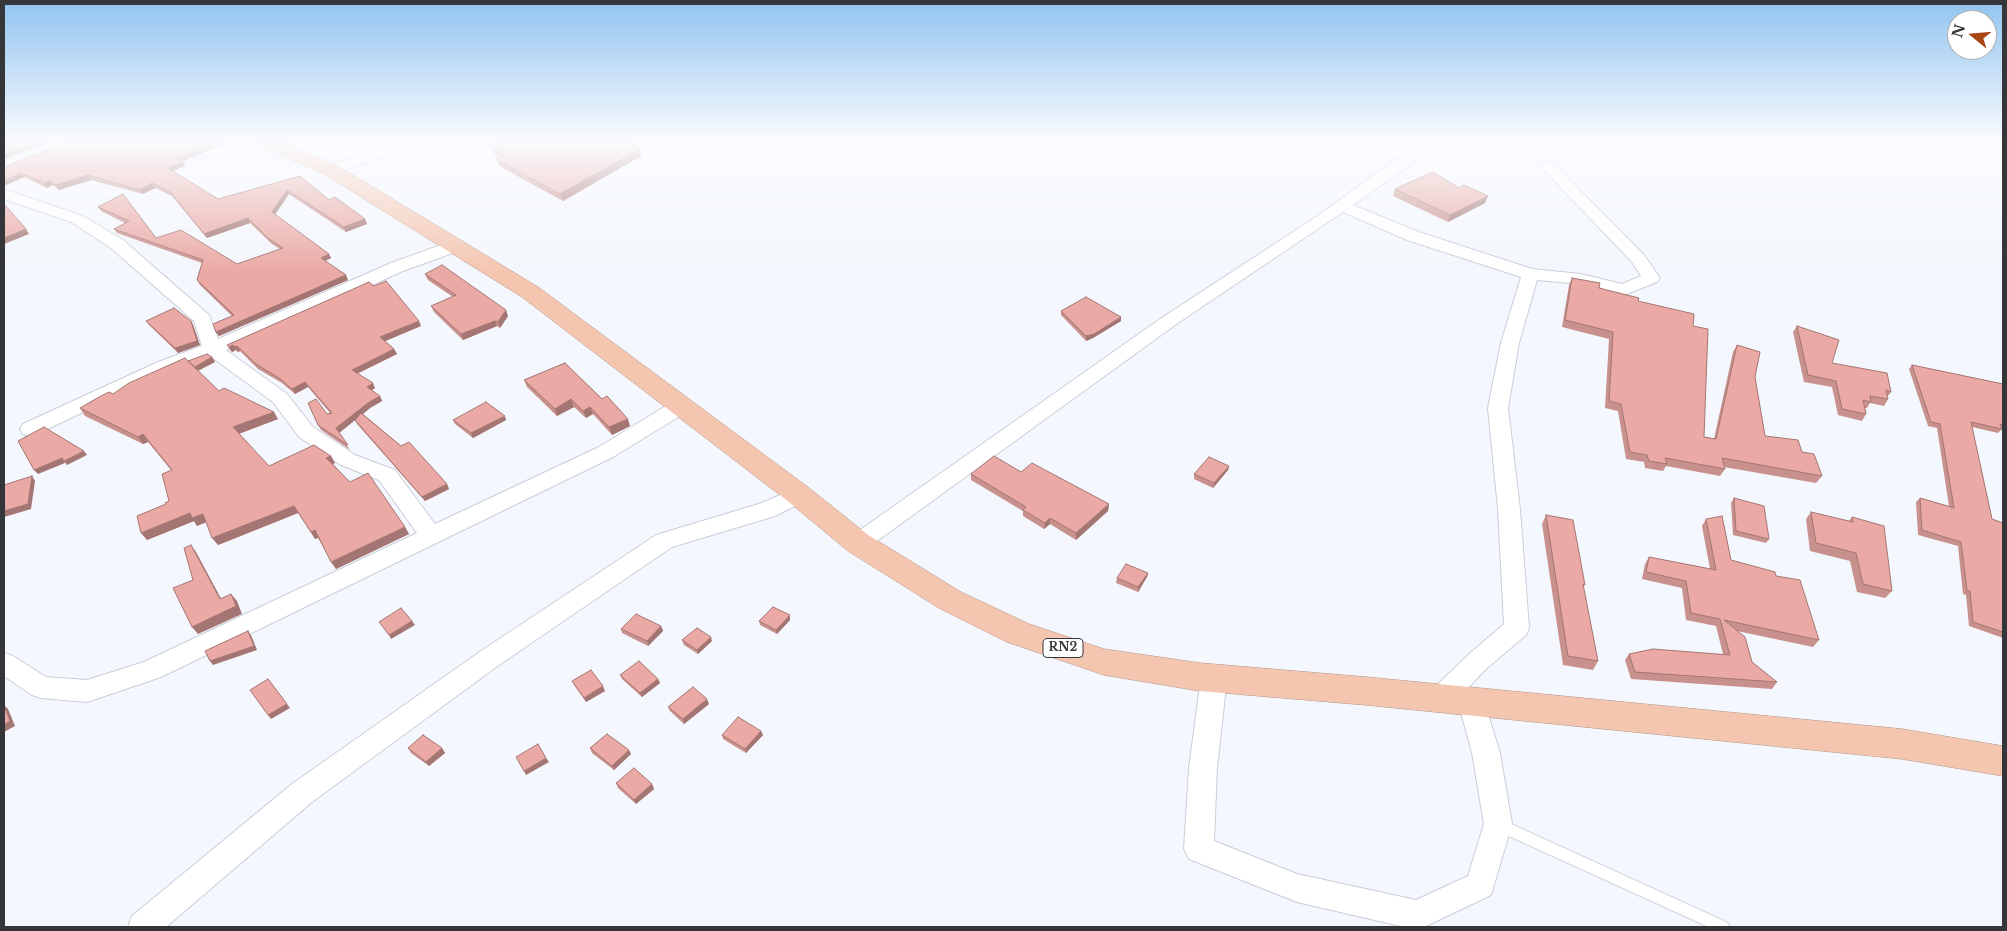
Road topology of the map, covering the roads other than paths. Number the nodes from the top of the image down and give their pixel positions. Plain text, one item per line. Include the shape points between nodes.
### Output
1 (356, 185) edge
2 (1369, 185) edge
3 (1567, 185) edge
4 (4, 194) edge
5 (1341, 206) junction
6 (455, 246) junction
7 (1530, 274) junction
8 (212, 349) junction
9 (681, 406) junction
10 (30, 429) dead end
11 (798, 495) junction
12 (431, 535) junction
13 (858, 543) junction
14 (4, 663) edge
15 (1214, 678) junction
16 (1441, 698) junction
17 (1470, 701) junction
18 (2003, 760) edge
19 (1498, 824) junction
20 (143, 927) edge
21 (1723, 927) edge

1 - 6 highway, RN2
2 - 5 street
3 - 7 street via 1638,259 1651,278 1624,290 1581,279
4 - 8 street via 77,219 116,244 203,319
5 - 7 street via 1413,236
5 - 13 street via 1169,322
6 - 8 street via 397,267
6 - 9 highway, RN2 via 530,292
7 - 16 street via 1510,344 1498,408 1517,628
8 - 10 street via 165,366
8 - 12 street via 280,398 306,432 348,460 387,475
9 - 11 highway, RN2
9 - 12 street via 606,452
11 - 13 highway, RN2
11 - 20 street via 768,510 664,542 490,658 302,793
12 - 14 street via 152,670 87,690 41,687
13 - 15 highway, RN2 via 950,600 1018,633 1104,662
15 - 16 highway, RN2
15 - 19 street via 1203,768 1199,849 1296,888 1417,915 1480,886
16 - 17 highway, RN2
17 - 18 highway, RN2 via 1902,744
17 - 19 street via 1486,753
19 - 21 lane

